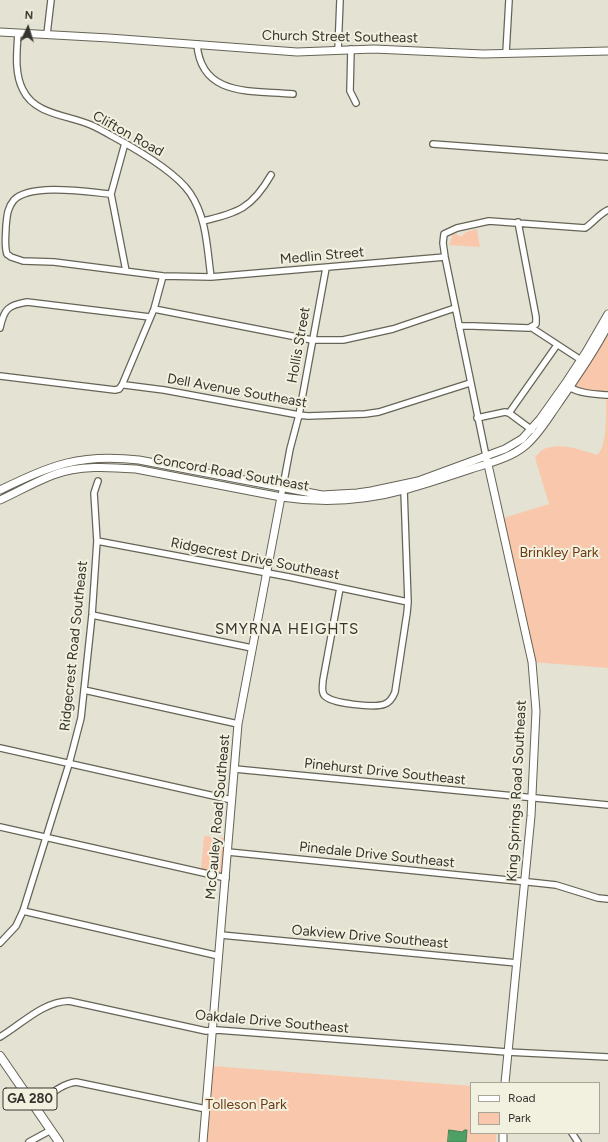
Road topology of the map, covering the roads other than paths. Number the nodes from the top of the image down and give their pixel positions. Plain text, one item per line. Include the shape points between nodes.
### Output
1 (51, 0) edge
2 (340, 0) edge
3 (509, 0) edge
4 (0, 32) edge
5 (18, 33) junction
6 (47, 34) junction
7 (198, 44) junction
8 (351, 49) junction
9 (338, 50) junction
10 (608, 51) edge
11 (506, 54) junction
12 (293, 94) dead end
13 (356, 103) dead end
14 (124, 143) junction
15 (433, 144) dead end
16 (608, 157) edge
17 (272, 175) dead end
18 (111, 194) junction
19 (608, 210) edge
20 (203, 221) junction
21 (518, 222) junction
22 (0, 253) edge
23 (8, 254) junction
24 (445, 257) junction
25 (326, 268) junction
26 (126, 271) junction
27 (163, 276) junction
28 (211, 277) junction
29 (455, 308) junction
30 (154, 309) junction
31 (608, 314) edge
32 (150, 317) junction
33 (608, 325) edge
34 (459, 326) junction
35 (0, 328) edge
36 (532, 328) junction
37 (312, 340) junction
38 (557, 345) junction
39 (581, 360) junction
40 (0, 376) edge
41 (122, 384) junction
42 (470, 384) junction
43 (569, 387) junction
44 (608, 395) edge
45 (509, 413) junction
46 (299, 415) junction
47 (477, 418) junction
48 (532, 430) junction
49 (487, 460) junction
50 (98, 481) dead end
51 (282, 487) junction
52 (0, 490) edge
53 (404, 490) junction
54 (281, 497) junction
55 (0, 500) edge
56 (97, 541) junction
57 (267, 573) junction
58 (340, 588) junction
59 (408, 602) junction
60 (92, 615) junction
61 (252, 648) junction
62 (84, 690) junction
63 (238, 724) junction
64 (0, 748) edge
65 (69, 764) junction
66 (235, 769) junction
67 (532, 798) junction
68 (232, 800) junction
69 (608, 805) edge
70 (0, 827) edge
71 (46, 837) junction
72 (228, 852) junction
73 (226, 878) junction
74 (524, 881) junction
75 (608, 899) edge
76 (23, 911) junction
77 (221, 935) junction
78 (0, 942) edge
79 (219, 956) junction
80 (517, 964) junction
81 (212, 1031) junction
82 (0, 1037) edge
83 (507, 1052) junction
84 (0, 1056) edge
85 (608, 1057) edge
86 (505, 1082) edge
87 (35, 1106) junction
88 (206, 1109) junction
89 (51, 1130) junction
90 (29, 1142) edge
91 (59, 1142) edge
92 (203, 1142) edge

1 - 6 street
2 - 9 street
3 - 11 street
4 - 5 street, Church Street Southeast
5 - 6 street, Church Street Southeast
5 - 14 street, Clifton Road via 18,76 23,91 30,99 39,107 91,124
6 - 7 street, Church Street Southeast
7 - 9 street, Church Street Southeast via 297,52
7 - 12 street via 201,64 211,77 224,86 241,90
8 - 9 street, Church Street Southeast
8 - 11 street, Church Street Southeast
8 - 13 street via 350,91
10 - 11 street, Church Street Southeast
14 - 18 street
14 - 20 street, Clifton Road via 164,168 180,183 190,193
15 - 16 street
17 - 20 street via 251,203 230,215
18 - 23 street via 53,189 22,195 14,200 7,211
18 - 26 street
19 - 21 street via 585,228
20 - 28 street, Clifton Road
21 - 24 street via 478,222 448,231 443,239
21 - 36 street via 536,317 536,324
22 - 23 street, Medlin Street
23 - 26 street, Medlin Street via 23,261 54,262
24 - 25 street, Medlin Street
24 - 29 street
25 - 28 street, Medlin Street
25 - 37 street, Hollis Street
26 - 27 street, Medlin Street
27 - 28 street, Medlin Street
27 - 30 street
29 - 34 street
29 - 37 street via 393,329 343,340
30 - 32 street
30 - 37 street
31 - 39 street, Concord Road Southeast
32 - 35 street via 27,302 10,306 5,312
32 - 41 street
33 - 43 street, Concord Road Southeast
34 - 36 street
34 - 42 street
36 - 38 street
37 - 46 street, Hollis Street
38 - 39 street
38 - 45 street
39 - 48 street, Concord Road Southeast
40 - 41 street, Dell Avenue Southeast via 115,390
41 - 46 street, Dell Avenue Southeast
42 - 46 street, Dell Avenue Southeast via 379,412
42 - 47 street
43 - 44 street via 584,393
43 - 49 street, Concord Road Southeast via 531,441 515,452
45 - 47 street
45 - 48 street
46 - 51 street, Hollis Street
47 - 49 street
48 - 49 street, Concord Road Southeast via 514,445
49 - 51 street, Concord Road Southeast via 418,481 357,494 322,495
49 - 53 street, Concord Road Southeast
49 - 67 street, King Springs Road Southeast via 534,674 537,720
50 - 56 street, Ridgecrest Road Southeast via 94,493
51 - 52 street, Concord Road Southeast via 110,457 55,465
51 - 54 street, Hollis Street
53 - 54 street, Concord Road Southeast via 346,499
53 - 59 street
54 - 55 street, Concord Road Southeast via 136,469 112,467 79,469 54,475
54 - 57 street, McCauley Road Southeast
56 - 57 street, Ridgecrest Drive Southeast
56 - 60 street, Ridgecrest Road Southeast
57 - 58 street, Ridgecrest Drive Southeast
57 - 61 street, McCauley Road Southeast
58 - 59 street, Ridgecrest Drive Southeast
58 - 59 street via 322,686 324,695 334,700 379,705 385,704 393,697 404,641
60 - 61 street
60 - 62 street, Ridgecrest Road Southeast
61 - 63 street, McCauley Road Southeast
62 - 63 street
62 - 65 street, Ridgecrest Road Southeast via 79,727
63 - 66 street, McCauley Road Southeast
64 - 65 street
65 - 68 street
65 - 71 street, Ridgecrest Road Southeast
66 - 67 street, Pinehurst Drive Southeast
66 - 68 street, McCauley Road Southeast
67 - 69 street, Pinehurst Drive Southeast
67 - 74 street, King Springs Road Southeast
68 - 72 street, McCauley Road Southeast
70 - 71 street
71 - 73 street
71 - 76 street, Ridgecrest Road Southeast
72 - 73 street, McCauley Road Southeast
72 - 74 street, Pinedale Drive Southeast
73 - 77 street, McCauley Road Southeast
74 - 75 street, Pinedale Drive Southeast via 556,885
74 - 80 street, King Springs Road Southeast
76 - 78 street, Ridgecrest Road Southeast via 16,926
76 - 79 street
77 - 79 street, McCauley Road Southeast
77 - 80 street, Oakview Drive Southeast
79 - 81 street, McCauley Road Southeast
80 - 83 street, King Springs Road Southeast
81 - 82 street, Oakdale Drive Southeast via 69,1001 56,1002 45,1007
81 - 83 street, Oakdale Drive Southeast
81 - 88 street, McCauley Road Southeast
83 - 85 street, Oakdale Drive Southeast
83 - 86 street, King Springs Road Southeast
84 - 87 main road, GA 280
87 - 88 street via 68,1083 76,1082
87 - 89 main road, GA 280
88 - 92 street, McCauley Road Southeast
89 - 90 street
89 - 91 main road, GA 280

